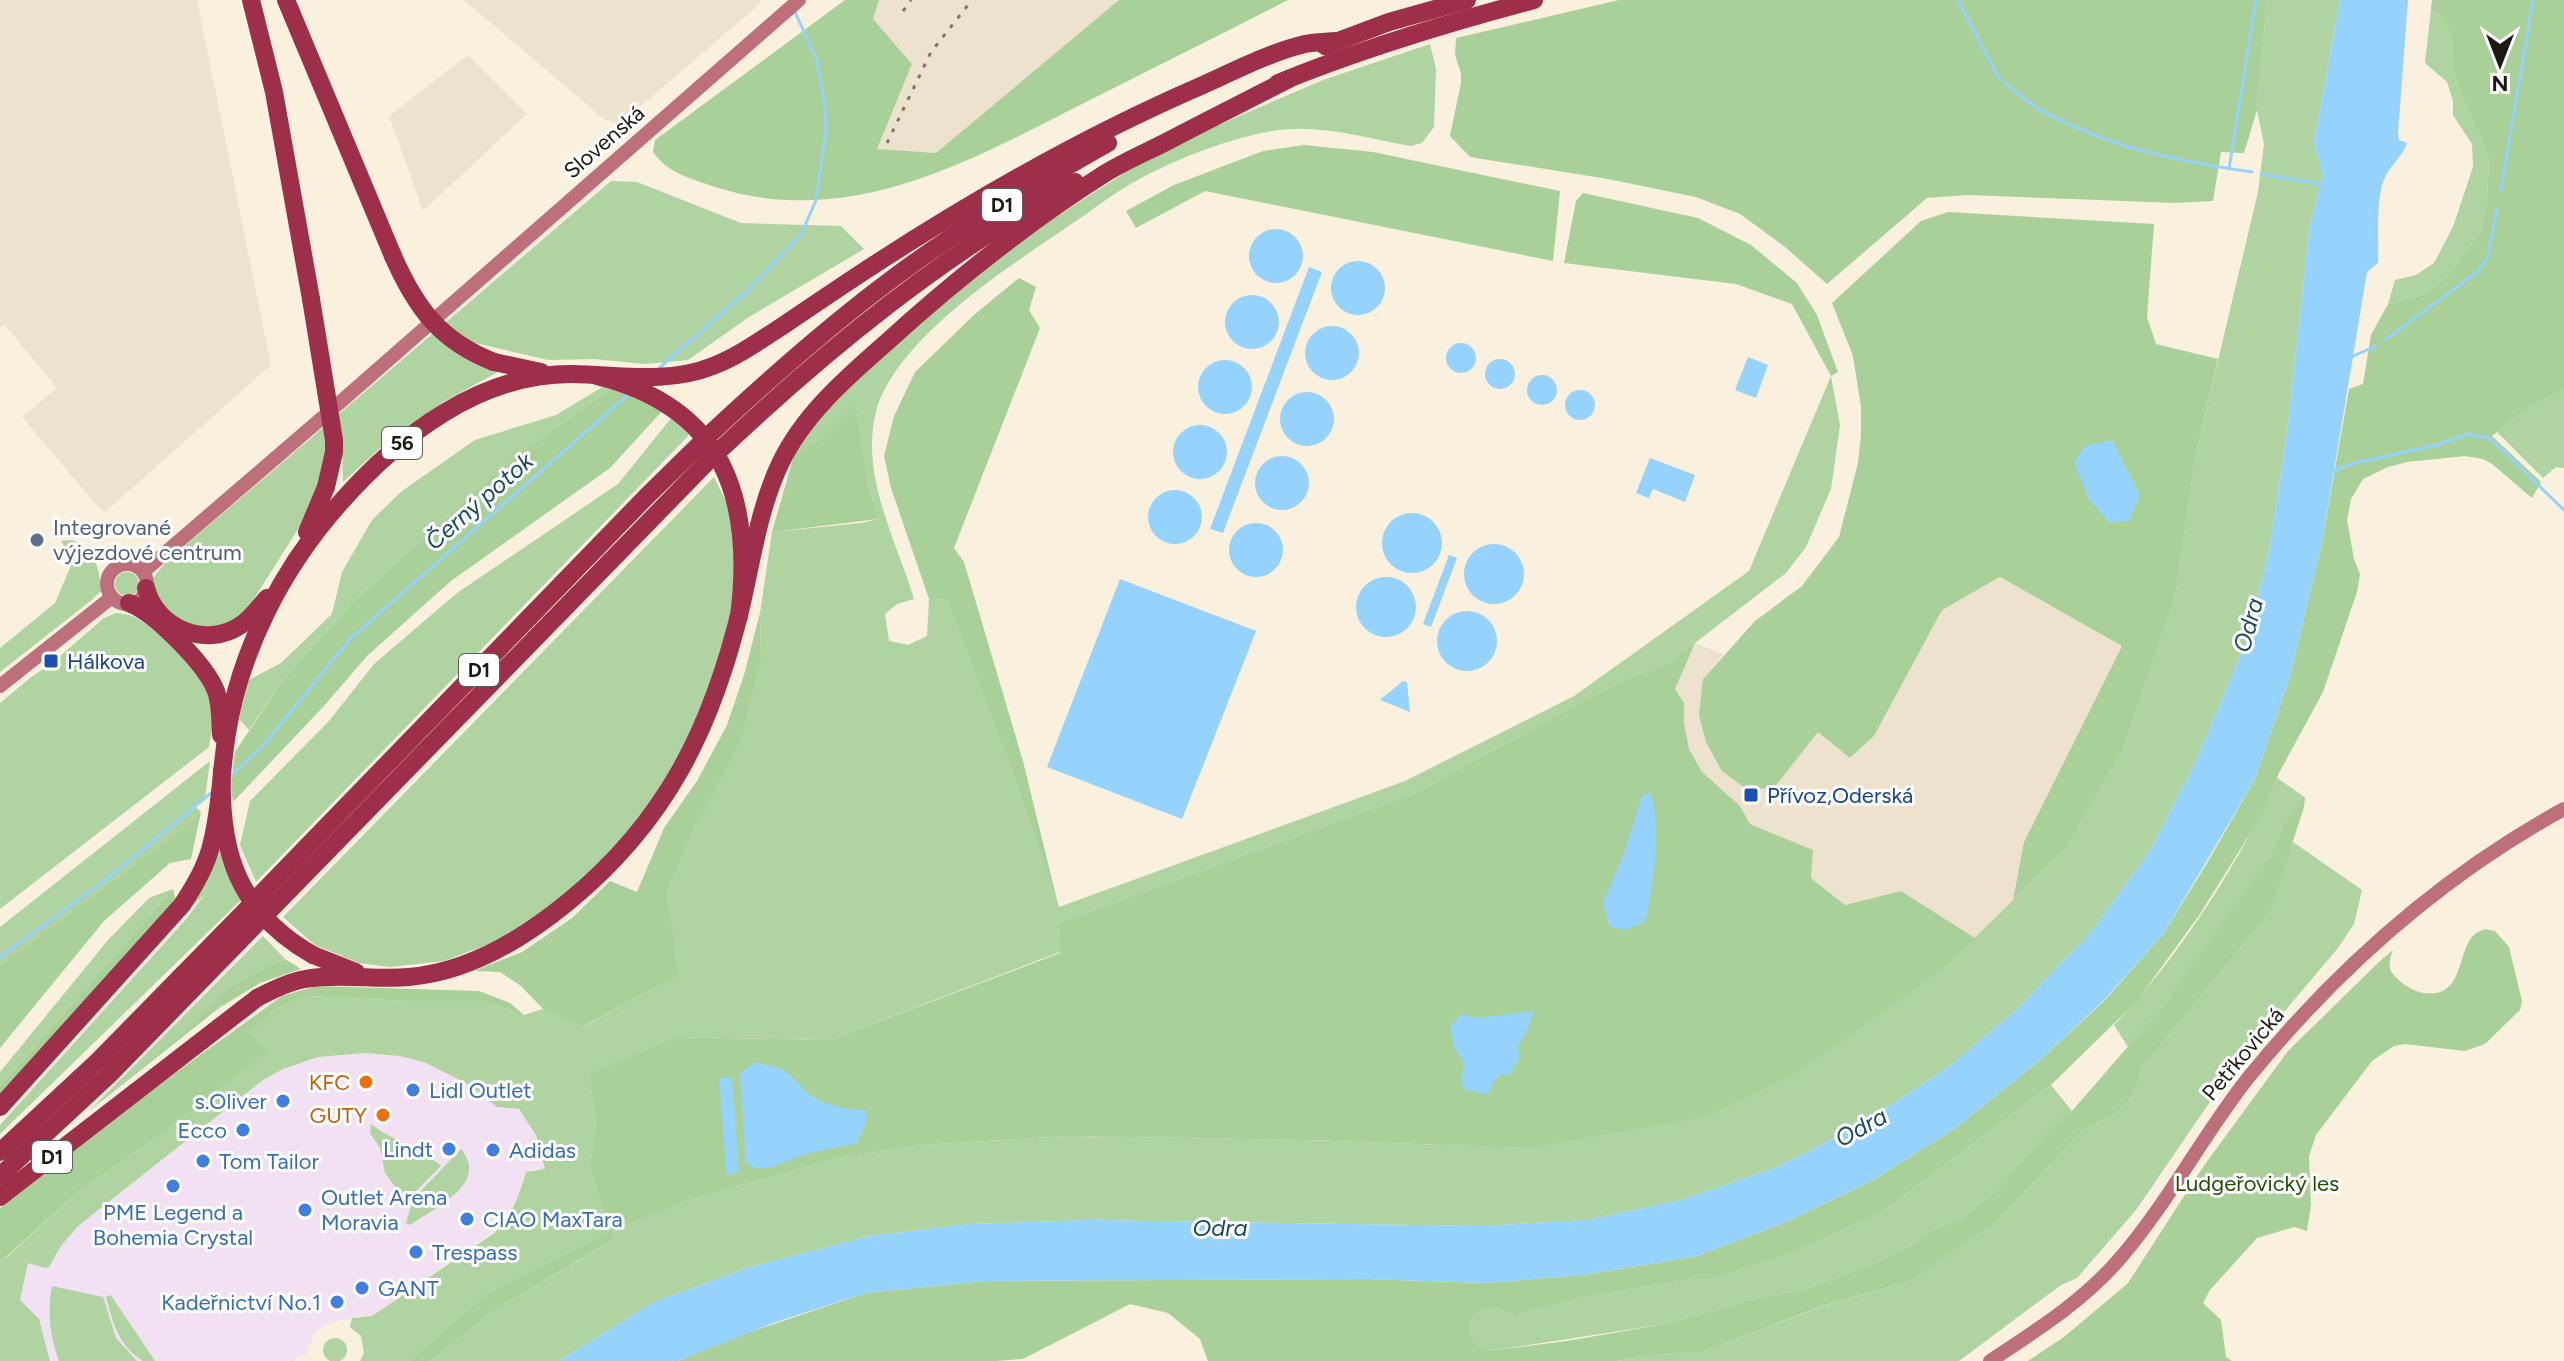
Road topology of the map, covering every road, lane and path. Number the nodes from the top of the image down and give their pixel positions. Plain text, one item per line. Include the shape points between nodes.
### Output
1 (251, 0) edge
2 (286, 0) edge
3 (799, 0) edge
4 (1534, 0) edge
5 (1461, 7) edge
6 (1336, 41) junction
7 (1289, 79) junction
8 (555, 374) junction
9 (597, 376) junction
10 (337, 405) dead end
11 (323, 417) dead end
12 (710, 447) junction
13 (289, 571) junction
14 (144, 580) junction
15 (120, 600) junction
16 (739, 617) junction
17 (0, 686) edge
18 (224, 733) junction
19 (222, 770) junction
20 (2564, 809) edge
21 (259, 909) junction
22 (382, 977) junction
23 (0, 1107) edge
24 (0, 1152) edge
25 (0, 1176) edge
26 (0, 1197) edge
27 (1990, 1361) edge

1 - 13 highway, bridge via 277,107 334,440 326,487
2 - 8 highway, 56, bridge via 393,256 430,320 458,345 494,362
3 - 10 street, Slovenská
4 - 5 highway, D1
5 - 6 highway, D1 via 1389,22
5 - 7 highway, D1 via 1399,39
6 - 9 highway, D1, bridge via 1305,44 1252,64 1155,105 1034,168 723,362 658,377
6 - 12 highway, D1 via 1137,126 1017,195 896,276 770,378
7 - 12 highway, D1 via 1152,139 1038,202 910,287
7 - 16 highway, D1, bridge via 1107,172 994,250 846,378 803,425 772,481
8 - 9 highway, 56
8 - 13 highway, 56 via 513,381 475,396 403,442 340,503
9 - 16 highway, 56, bridge via 667,404 714,451 734,493 741,524
11 - 14 street
12 - 21 highway, D1 via 660,508
13 - 14 highway via 241,625 203,635 169,623 154,610
13 - 18 highway via 253,643
14 - 15 street via 140,599
14 - 15 street via 132,565 114,569 107,586
15 - 17 street
15 - 18 highway via 151,616 208,675
16 - 22 highway via 715,698 687,761 645,825 604,870 547,919 483,957 423,975
18 - 19 highway
19 - 22 highway, bridge via 223,827 237,877 266,921 313,955
19 - 23 highway, bridge via 212,844 182,905
20 - 27 street, Petřkovická via 2463,871 2360,959 2235,1096 2116,1263 2068,1307
21 - 24 highway, D1
21 - 25 highway, D1 via 110,1074
22 - 26 highway, D1 via 302,980 257,998

